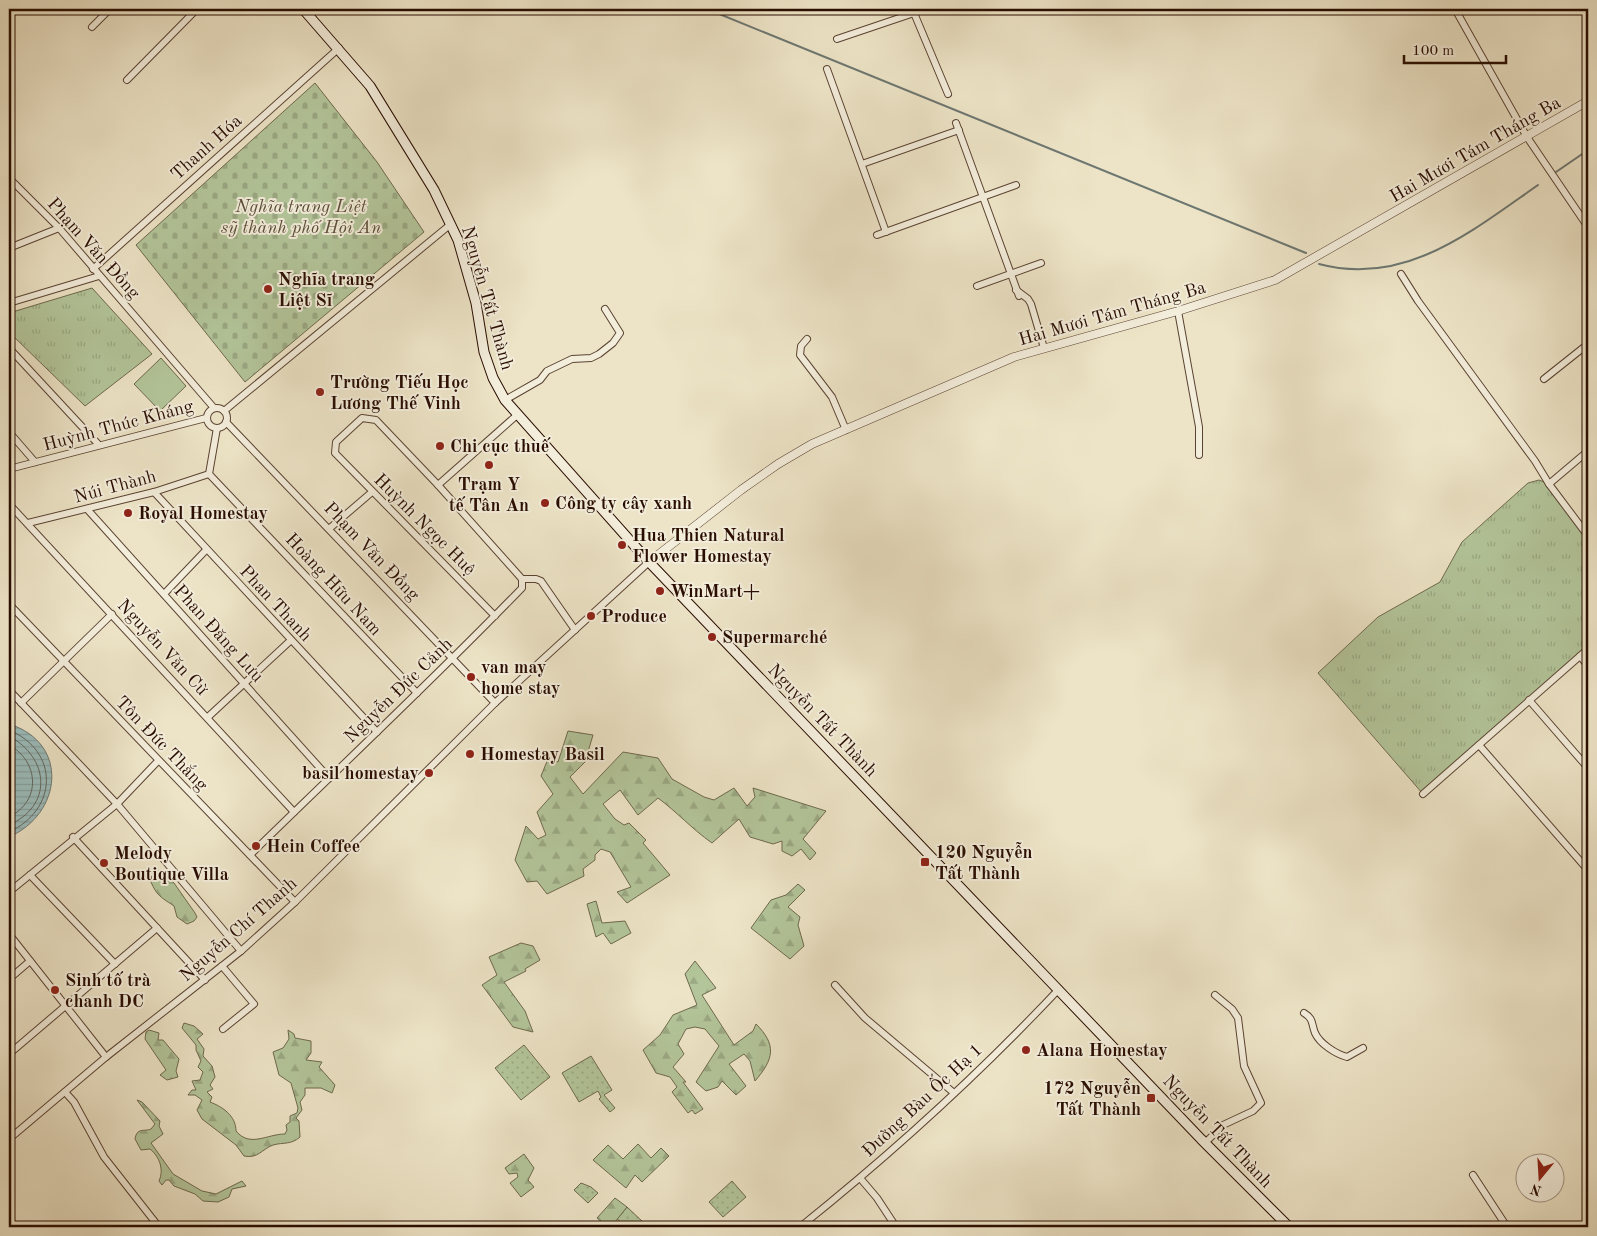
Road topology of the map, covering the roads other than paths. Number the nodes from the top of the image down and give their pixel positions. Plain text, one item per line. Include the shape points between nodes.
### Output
1 (110, 9) edge
2 (197, 9) edge
3 (303, 9) edge
4 (1455, 9) edge
5 (914, 11) edge
6 (92, 27) dead end
7 (837, 38) dead end
8 (339, 48) junction
9 (826, 69) dead end
10 (127, 80) dead end
11 (948, 94) dead end
12 (1588, 101) edge
13 (956, 123) dead end
14 (959, 130) junction
15 (1527, 137) junction
16 (862, 164) junction
17 (9, 178) edge
18 (1016, 185) dead end
19 (983, 197) junction
20 (451, 224) junction
21 (1588, 227) edge
22 (59, 228) junction
23 (886, 232) junction
24 (877, 235) dead end
25 (9, 248) edge
26 (1041, 263) dead end
27 (93, 269) junction
28 (1011, 274) junction
29 (1401, 274) dead end
30 (100, 276) junction
31 (978, 286) dead end
32 (9, 303) edge
33 (605, 309) dead end
34 (1178, 311) junction
35 (807, 339) dead end
36 (1588, 344) edge
37 (9, 348) edge
38 (1044, 348) junction
39 (1544, 379) dead end
40 (505, 400) junction
41 (214, 408) junction
42 (224, 411) junction
43 (517, 415) junction
44 (206, 418) junction
45 (226, 422) junction
46 (218, 428) junction
47 (846, 430) junction
48 (9, 432) edge
49 (99, 445) junction
50 (1588, 451) edge
51 (1199, 455) dead end
52 (35, 462) junction
53 (9, 469) edge
54 (209, 474) junction
55 (1548, 484) junction
56 (438, 485) junction
57 (154, 492) junction
58 (372, 492) junction
59 (9, 504) edge
60 (87, 509) junction
61 (28, 523) junction
62 (330, 528) junction
63 (1587, 532) edge
64 (206, 550) junction
65 (649, 562) junction
66 (522, 579) junction
67 (164, 594) junction
68 (9, 604) edge
69 (112, 614) junction
70 (495, 616) junction
71 (575, 630) junction
72 (290, 641) junction
73 (1588, 649) edge
74 (1580, 656) junction
75 (453, 659) junction
76 (64, 660) junction
77 (1588, 666) edge
78 (244, 684) junction
79 (9, 690) edge
80 (417, 693) junction
81 (1529, 700) junction
82 (21, 703) junction
83 (495, 703) junction
84 (208, 717) junction
85 (377, 732) junction
86 (1478, 745) junction
87 (158, 761) junction
88 (1588, 768) edge
89 (329, 778) junction
90 (1423, 794) dead end
91 (117, 804) junction
92 (294, 812) junction
93 (73, 838) junction
94 (250, 855) junction
95 (1588, 870) edge
96 (30, 875) junction
97 (9, 892) edge
98 (295, 902) junction
99 (157, 928) junction
100 (9, 934) edge
101 (241, 951) junction
102 (30, 961) junction
103 (115, 964) junction
104 (222, 966) junction
105 (9, 980) edge
106 (205, 980) junction
107 (835, 985) dead end
108 (1059, 988) junction
109 (1215, 994) dead end
110 (65, 1006) junction
111 (1304, 1013) dead end
112 (223, 1029) dead end
113 (1363, 1048) dead end
114 (9, 1054) edge
115 (106, 1058) junction
116 (65, 1092) junction
117 (954, 1093) junction
118 (9, 1139) edge
119 (1205, 1143) junction
120 (1473, 1175) dead end
121 (860, 1178) junction
122 (9, 1219) edge
123 (11, 1227) edge
124 (159, 1227) edge
125 (800, 1227) edge
126 (896, 1227) edge
127 (1287, 1227) edge
128 (1508, 1227) edge

1 - 6 street
2 - 10 street
3 - 8 main road, Nguyễn Tất Thành
4 - 15 street
5 - 7 street
5 - 11 street
8 - 20 main road, Nguyễn Tất Thành via 370,86 398,129
8 - 27 street, Thanh Hóa
9 - 16 street
12 - 15 street, Hai Mươi Tám Tháng Ba
13 - 14 street
14 - 16 street
14 - 19 street
15 - 21 street
15 - 34 street, Hai Mươi Tám Tháng Ba via 1275,280
16 - 23 street
17 - 22 street, Phạm Văn Đồng
18 - 19 street
19 - 23 street
19 - 28 street
20 - 40 main road, Nguyễn Tất Thành via 476,303 484,352
20 - 42 street
22 - 25 street
22 - 27 street, Phạm Văn Đồng
23 - 24 street
26 - 28 street
27 - 30 street, Phạm Văn Đồng
28 - 31 street
28 - 38 street via 1018,293 1032,304
29 - 55 street
30 - 32 street
30 - 41 street, Phạm Văn Đồng
33 - 40 street via 620,333 608,347 591,358 572,359 547,370 540,380
34 - 38 street, Hai Mươi Tám Tháng Ba
34 - 51 street via 1199,427
35 - 47 street via 801,346 800,355 832,397
36 - 39 street
37 - 49 street
38 - 47 street, Hai Mươi Tám Tháng Ba via 1014,357
40 - 43 main road, Nguyễn Tất Thành
41 - 42 street
41 - 44 street
42 - 45 street
43 - 56 street
43 - 65 main road, Nguyễn Tất Thành
44 - 46 street via 209,424
44 - 49 street, Huỳnh Thúc Kháng
45 - 46 street
45 - 62 street, Phạm Văn Đồng
46 - 54 street
47 - 65 street, Hai Mươi Tám Tháng Ba via 812,444 778,464
48 - 52 street
49 - 52 street, Huỳnh Thúc Kháng
50 - 55 street
52 - 53 street, Huỳnh Thúc Kháng
54 - 57 street, Núi Thành
54 - 80 street, Hoàng Hữu Nam
55 - 63 street
56 - 58 street, Huỳnh Ngọc Huệ via 376,420 362,418 336,442 334,453
56 - 66 street
57 - 60 street, Núi Thành
57 - 64 street, Phan Thanh
58 - 62 street
58 - 70 street, Huỳnh Ngọc Huệ
59 - 61 street, Nguyễn Văn Cừ
60 - 61 street, Núi Thành
60 - 67 street, Phan Đăng Lưu
61 - 69 street, Nguyễn Văn Cừ
62 - 75 street, Phạm Văn Đồng
64 - 67 street
64 - 72 street, Phan Thanh
65 - 71 street, Nguyễn Chí Thanh
65 - 108 main road, Nguyễn Tất Thành
66 - 70 street, Nguyễn Đức Cảnh via 522,588
66 - 71 street via 541,581
67 - 78 street, Phan Đăng Lưu
68 - 76 street, Tôn Đức Thắng
69 - 76 street
69 - 84 street, Nguyễn Văn Cừ
70 - 75 street, Nguyễn Đức Cảnh
71 - 83 street, Nguyễn Chí Thanh
72 - 78 street
72 - 85 street, Phan Thanh
73 - 74 street
74 - 77 street
74 - 81 street
75 - 80 street, Nguyễn Đức Cảnh
75 - 83 street, Phạm Văn Đồng
76 - 82 street
76 - 87 street, Tôn Đức Thắng
78 - 84 street
78 - 89 street, Phan Đăng Lưu
79 - 82 street
80 - 85 street, Nguyễn Đức Cảnh
81 - 86 street
81 - 88 street
82 - 91 street
83 - 98 street, Nguyễn Chí Thanh
84 - 92 street, Nguyễn Văn Cừ
85 - 89 street, Nguyễn Đức Cảnh
86 - 90 street
86 - 95 street
87 - 91 street
87 - 94 street, Tôn Đức Thắng
89 - 92 street, Nguyễn Đức Cảnh
91 - 93 street
91 - 101 street
92 - 94 street, Nguyễn Đức Cảnh
93 - 96 street
93 - 99 street
94 - 98 street, Tôn Đức Thắng
96 - 97 street
96 - 103 street
98 - 101 street, Nguyễn Chí Thanh
99 - 103 street
99 - 106 street
100 - 102 street
101 - 104 street, Nguyễn Chí Thanh
102 - 105 street
102 - 110 street
103 - 110 street
104 - 106 street, Nguyễn Chí Thanh
104 - 112 street via 254,1004
106 - 115 street, Nguyễn Chí Thanh
107 - 117 street via 865,1018
108 - 117 street, Đường Bàu Ốc Hạ 1
108 - 119 main road, Nguyễn Tất Thành
109 - 119 street via 1238,1018 1244,1066 1261,1103 1227,1122
110 - 114 street
110 - 115 street
111 - 113 street via 1312,1019 1317,1035 1336,1051 1347,1057
115 - 116 street, Nguyễn Chí Thanh
116 - 118 street, Nguyễn Chí Thanh
116 - 124 street via 74,1102 104,1157
117 - 121 street, Đường Bàu Ốc Hạ 1
119 - 127 main road, Nguyễn Tất Thành
120 - 128 street
121 - 125 street, Đường Bàu Ốc Hạ 1
121 - 126 street
122 - 123 street

